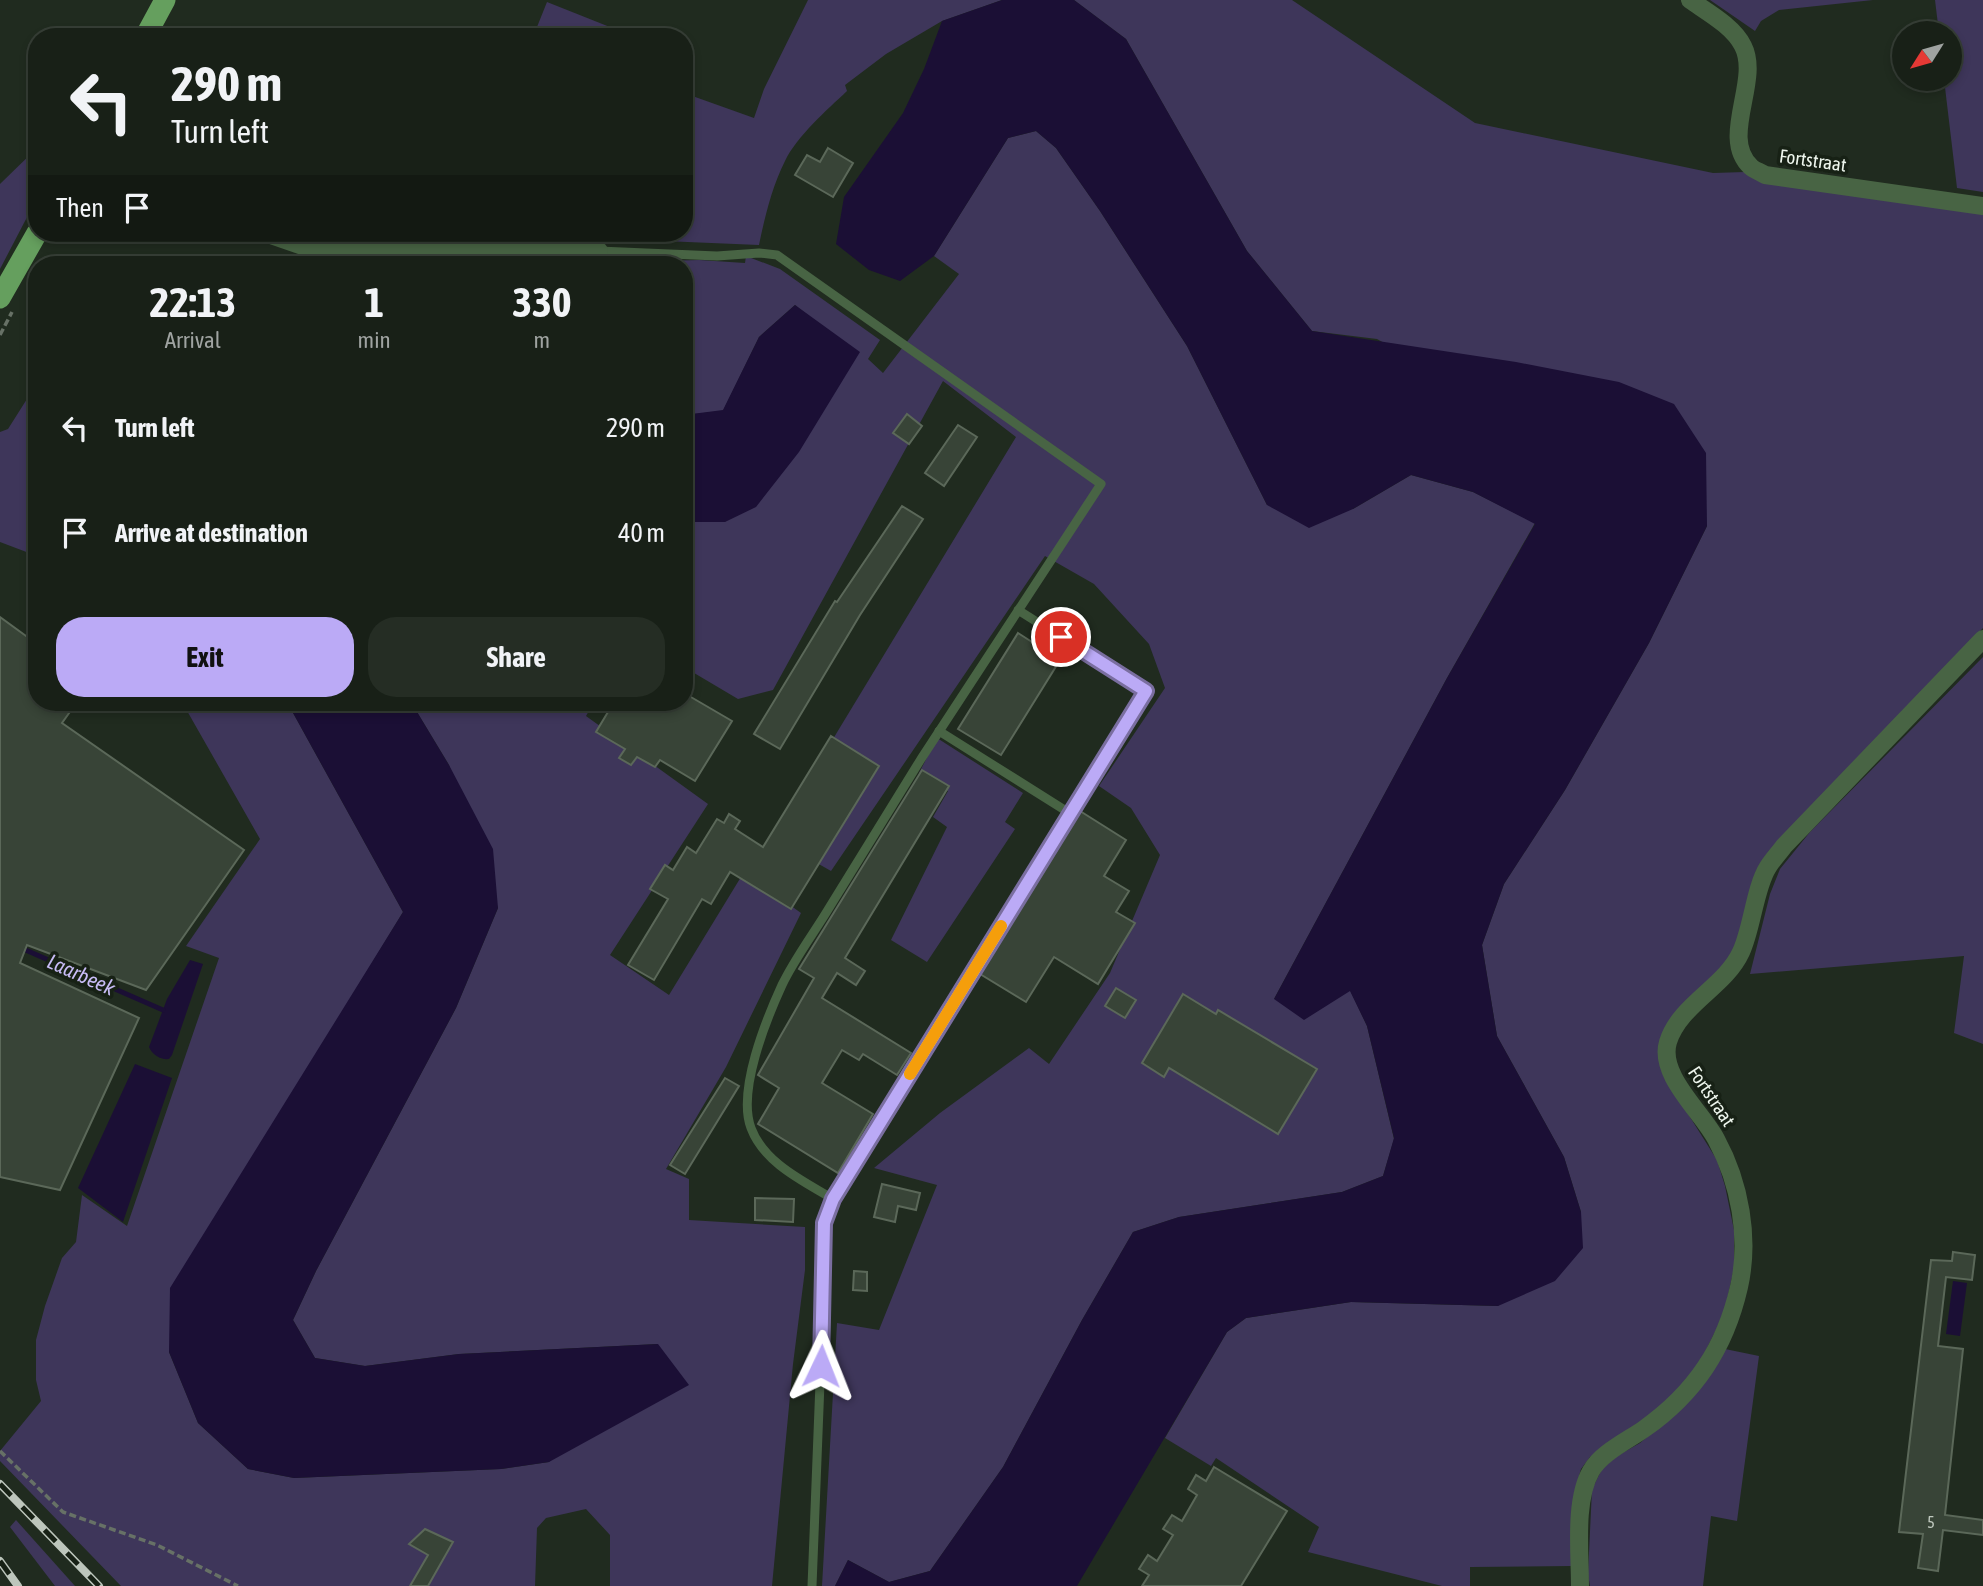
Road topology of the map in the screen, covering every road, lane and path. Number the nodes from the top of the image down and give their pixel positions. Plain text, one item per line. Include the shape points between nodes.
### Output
1 (166, 0) edge
2 (1689, 0) edge
3 (150, 28) edge
4 (1983, 206) edge
5 (32, 242) edge
6 (291, 242) edge
7 (599, 251) joint
8 (0, 298) edge
9 (1018, 610) junction
10 (1983, 639) edge
11 (939, 731) junction
12 (1070, 814) junction
13 (833, 1199) junction
14 (0, 1451) edge
15 (238, 1586) edge
16 (812, 1586) edge
17 (1580, 1586) edge

1 - 3 main road
2 - 4 street, Fortstraat via 1728,27 1743,45 1748,65 1739,136 1740,151 1751,167 1765,175
5 - 8 main road
6 - 7 street via 320,252
7 - 9 lane via 777,256 1101,484
9 - 11 lane
9 - 12 lane via 1146,691
10 - 17 street, Fortstraat via 1784,846 1767,869 1740,954 1684,1016 1668,1042 1671,1073 1716,1138 1738,1191 1743,1241 1739,1286 1724,1335 1703,1373 1670,1411 1591,1470 1580,1521
11 - 12 lane
11 - 13 lane via 783,984 748,1082 746,1106 757,1141 783,1168
12 - 13 lane
13 - 16 lane via 824,1223
14 - 15 path via 63,1512 157,1545

